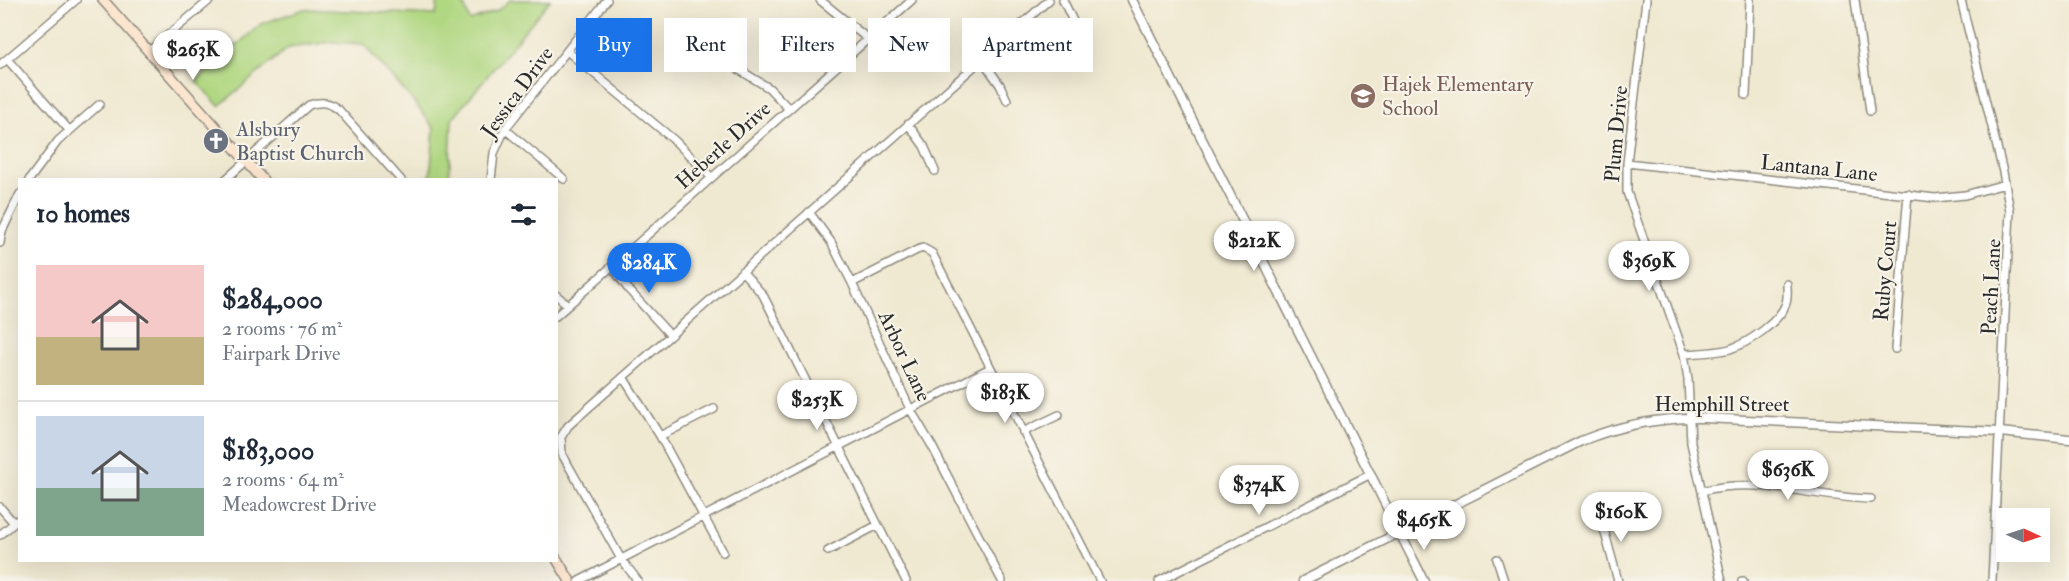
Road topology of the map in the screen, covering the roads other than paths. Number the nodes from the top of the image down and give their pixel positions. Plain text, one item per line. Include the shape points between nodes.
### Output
1 (76, 0) edge
2 (103, 0) edge
3 (210, 0) edge
4 (607, 0) edge
5 (820, 0) edge
6 (912, 0) edge
7 (1049, 0) edge
8 (1063, 0) edge
9 (1131, 0) edge
10 (1646, 0) edge
11 (1750, 0) edge
12 (1855, 0) edge
13 (1961, 0) edge
14 (892, 18) edge
15 (1028, 18) edge
16 (1072, 18) edge
17 (868, 39) joint
18 (567, 51) junction
19 (148, 52) junction
20 (8, 59) junction
21 (0, 65) edge
22 (743, 72) edge
23 (966, 72) edge
24 (991, 72) edge
25 (1746, 95) dead end
26 (1007, 100) dead end
27 (100, 104) dead end
28 (789, 109) junction
29 (1870, 111) dead end
30 (908, 124) junction
31 (505, 129) junction
32 (69, 130) junction
33 (246, 161) junction
34 (1628, 163) junction
35 (935, 171) dead end
36 (711, 177) junction
37 (31, 178) edge
38 (227, 178) edge
39 (261, 178) edge
40 (399, 178) edge
41 (491, 178) edge
42 (564, 179) dead end
43 (2005, 184) junction
44 (1908, 194) junction
45 (18, 198) edge
46 (808, 212) junction
47 (0, 243) edge
48 (612, 267) junction
49 (742, 271) junction
50 (852, 283) junction
51 (1787, 284) dead end
52 (558, 297) edge
53 (568, 305) junction
54 (558, 314) edge
55 (670, 335) junction
56 (1896, 349) dead end
57 (1684, 354) junction
58 (990, 368) junction
59 (623, 377) junction
60 (714, 409) dead end
61 (910, 409) junction
62 (1059, 415) dead end
63 (1690, 417) junction
64 (1023, 432) junction
65 (2000, 432) junction
66 (660, 436) junction
67 (2069, 439) edge
68 (839, 446) junction
69 (1371, 474) junction
70 (1702, 491) junction
71 (1871, 499) dead end
72 (0, 507) edge
73 (1599, 511) dead end
74 (704, 516) junction
75 (17, 520) edge
76 (878, 525) junction
77 (1400, 532) junction
78 (0, 535) edge
79 (828, 551) dead end
80 (723, 552) dead end
81 (621, 559) junction
82 (1497, 559) dead end
83 (558, 561) edge
84 (570, 581) edge
85 (579, 581) edge
86 (638, 581) edge
87 (906, 581) edge
88 (1002, 581) edge
89 (1100, 581) edge
90 (1159, 581) edge
91 (1303, 581) edge
92 (1424, 581) edge
93 (1504, 581) edge
94 (1618, 581) edge
95 (1722, 581) edge
96 (1992, 581) edge

1 - 20 street
2 - 19 main road
3 - 19 street
4 - 18 street, Jessica Drive
5 - 17 street
6 - 14 street, Heberle Drive
7 - 15 street
8 - 16 street
9 - 69 street
10 - 34 street, Plum Drive
11 - 25 street
12 - 29 street
13 - 43 street, Peach Lane
17 - 28 street, Heberle Drive
18 - 31 street, Jessica Drive
18 - 36 street via 674,140
19 - 33 main road
20 - 21 street
20 - 32 street
22 - 28 street via 769,88
23 - 30 street
24 - 26 street
27 - 32 street
28 - 36 street, Heberle Drive
30 - 35 street
30 - 46 street
31 - 41 street, Jessica Drive via 494,153
31 - 42 street
32 - 37 street
33 - 38 street
33 - 39 main road
33 - 40 street via 309,105 327,103 339,110
34 - 44 street, Lantana Lane
34 - 57 street, Plum Drive via 1630,204
36 - 48 street, Heberle Drive
43 - 44 street, Lantana Lane via 1950,197
43 - 65 street, Peach Lane via 2010,233
44 - 56 street, Ruby Court
45 - 47 street
46 - 49 street
46 - 50 street, Arbor Lane via 831,242
48 - 53 street, Heberle Drive
48 - 55 street
49 - 55 street
49 - 68 street via 763,295
50 - 58 street via 917,250 928,250
50 - 61 street, Arbor Lane
51 - 57 street via 1784,308 1758,334 1729,349
52 - 53 street
53 - 54 street, Heberle Drive
55 - 59 street
57 - 63 street, Plum Drive
58 - 61 street
58 - 64 street
59 - 66 street
59 - 81 street via 568,426 561,437 562,454
60 - 66 street
61 - 68 street
61 - 88 street, Arbor Lane
62 - 64 street
63 - 65 street, Hemphill Street
63 - 70 street, Plum Drive via 1691,443
63 - 77 street, Hemphill Street via 1641,422 1599,434
64 - 89 street
65 - 67 street, Hemphill Street
65 - 96 street, Peach Lane
66 - 74 street
68 - 74 street
68 - 76 street
69 - 77 street
69 - 90 street
70 - 71 street via 1767,486 1828,497
70 - 95 street, Plum Drive
72 - 75 street
73 - 94 street
74 - 80 street
74 - 81 street
75 - 78 street
76 - 79 street
76 - 87 street
77 - 91 street, Hemphill Street
77 - 92 street
81 - 85 street
81 - 86 street
82 - 93 street
83 - 84 main road

